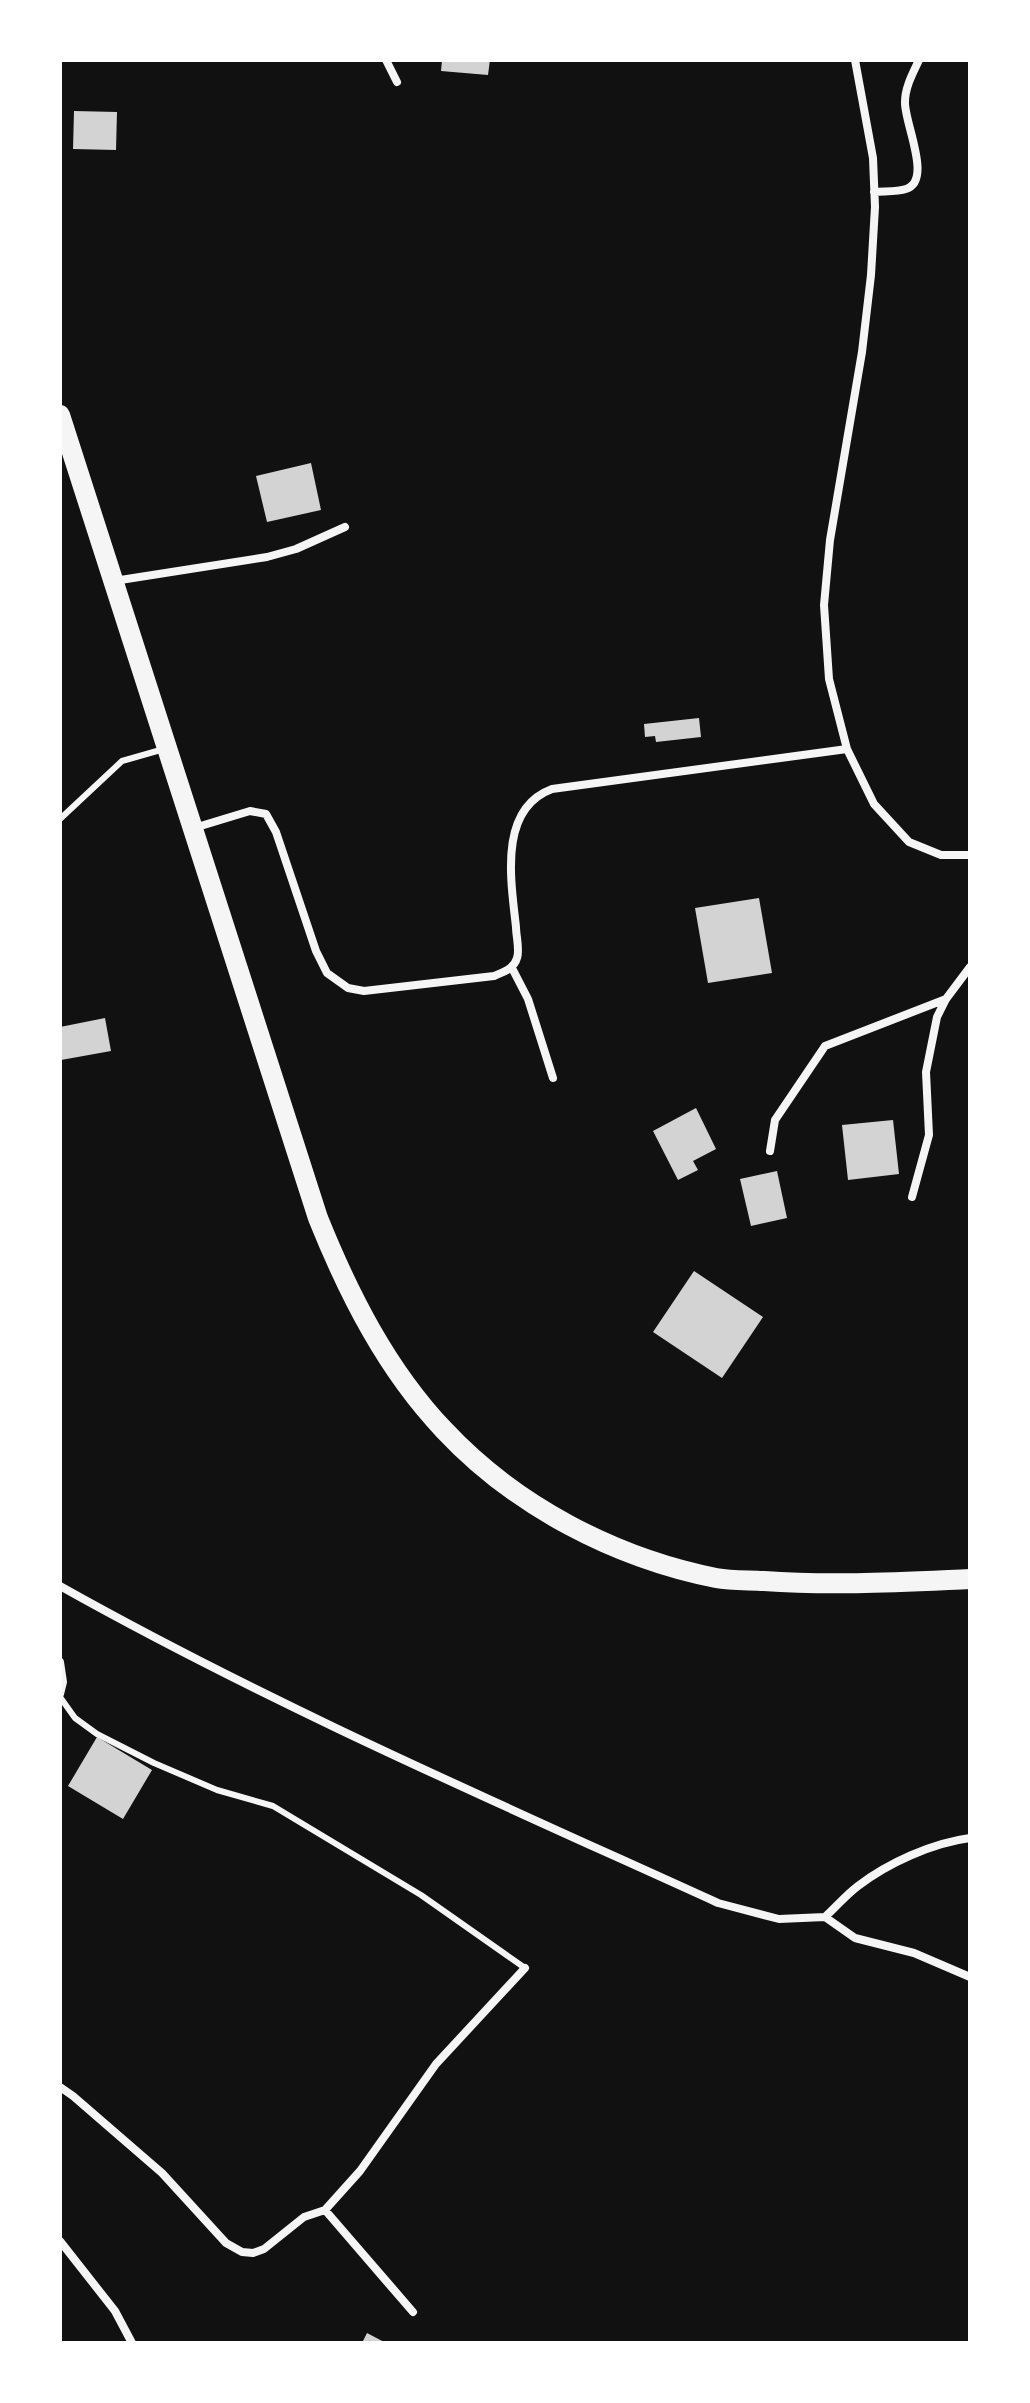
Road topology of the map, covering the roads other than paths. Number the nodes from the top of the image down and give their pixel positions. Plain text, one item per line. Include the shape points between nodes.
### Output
1 (386, 60) edge
2 (855, 60) edge
3 (919, 60) edge
4 (397, 82) dead end
5 (874, 192) junction
6 (60, 415) edge
7 (345, 527) dead end
8 (113, 581) junction
9 (167, 748) junction
10 (847, 749) junction
11 (60, 819) edge
12 (194, 828) junction
13 (970, 855) edge
14 (970, 967) edge
15 (512, 968) junction
16 (946, 999) junction
17 (553, 1078) dead end
18 (770, 1151) dead end
19 (912, 1197) dead end
20 (970, 1579) edge
21 (60, 1586) edge
22 (60, 1662) edge
23 (60, 1696) edge
24 (970, 1838) edge
25 (825, 1917) junction
26 (525, 1968) joint
27 (970, 1977) edge
28 (60, 2087) edge
29 (325, 2210) junction
30 (60, 2241) edge
31 (413, 2312) dead end
32 (132, 2343) edge

1 - 4 street
2 - 5 street
3 - 5 street via 904,105 919,169 915,183 908,189
5 - 10 street via 862,352 824,605 829,679
6 - 8 main road
7 - 8 street via 267,557
8 - 9 main road
9 - 11 lane via 122,761
9 - 12 main road
10 - 13 street via 874,804 909,842 941,855
10 - 15 street via 538,794 525,806 513,844 518,956
12 - 15 street via 250,811 266,814 316,951 327,973 348,988 364,991 494,976
12 - 20 main road via 339,1271 408,1387 445,1431 542,1511 616,1548 668,1566 718,1578 806,1584
14 - 16 street
15 - 17 street via 528,999
16 - 18 street via 825,1046 775,1120
16 - 19 street via 926,1072 929,1135
21 - 25 street via 312,1716 718,1903 779,1919
22 - 23 street
23 - 26 lane via 75,1718 97,1734 217,1790 273,1806 421,1895
24 - 25 street via 929,1848 892,1866 859,1885
25 - 27 street via 855,1938 914,1953
26 - 29 street via 436,2064 360,2171
28 - 29 street via 162,2173 226,2243 242,2252 264,2249 304,2217
29 - 31 street
30 - 32 street via 115,2311

